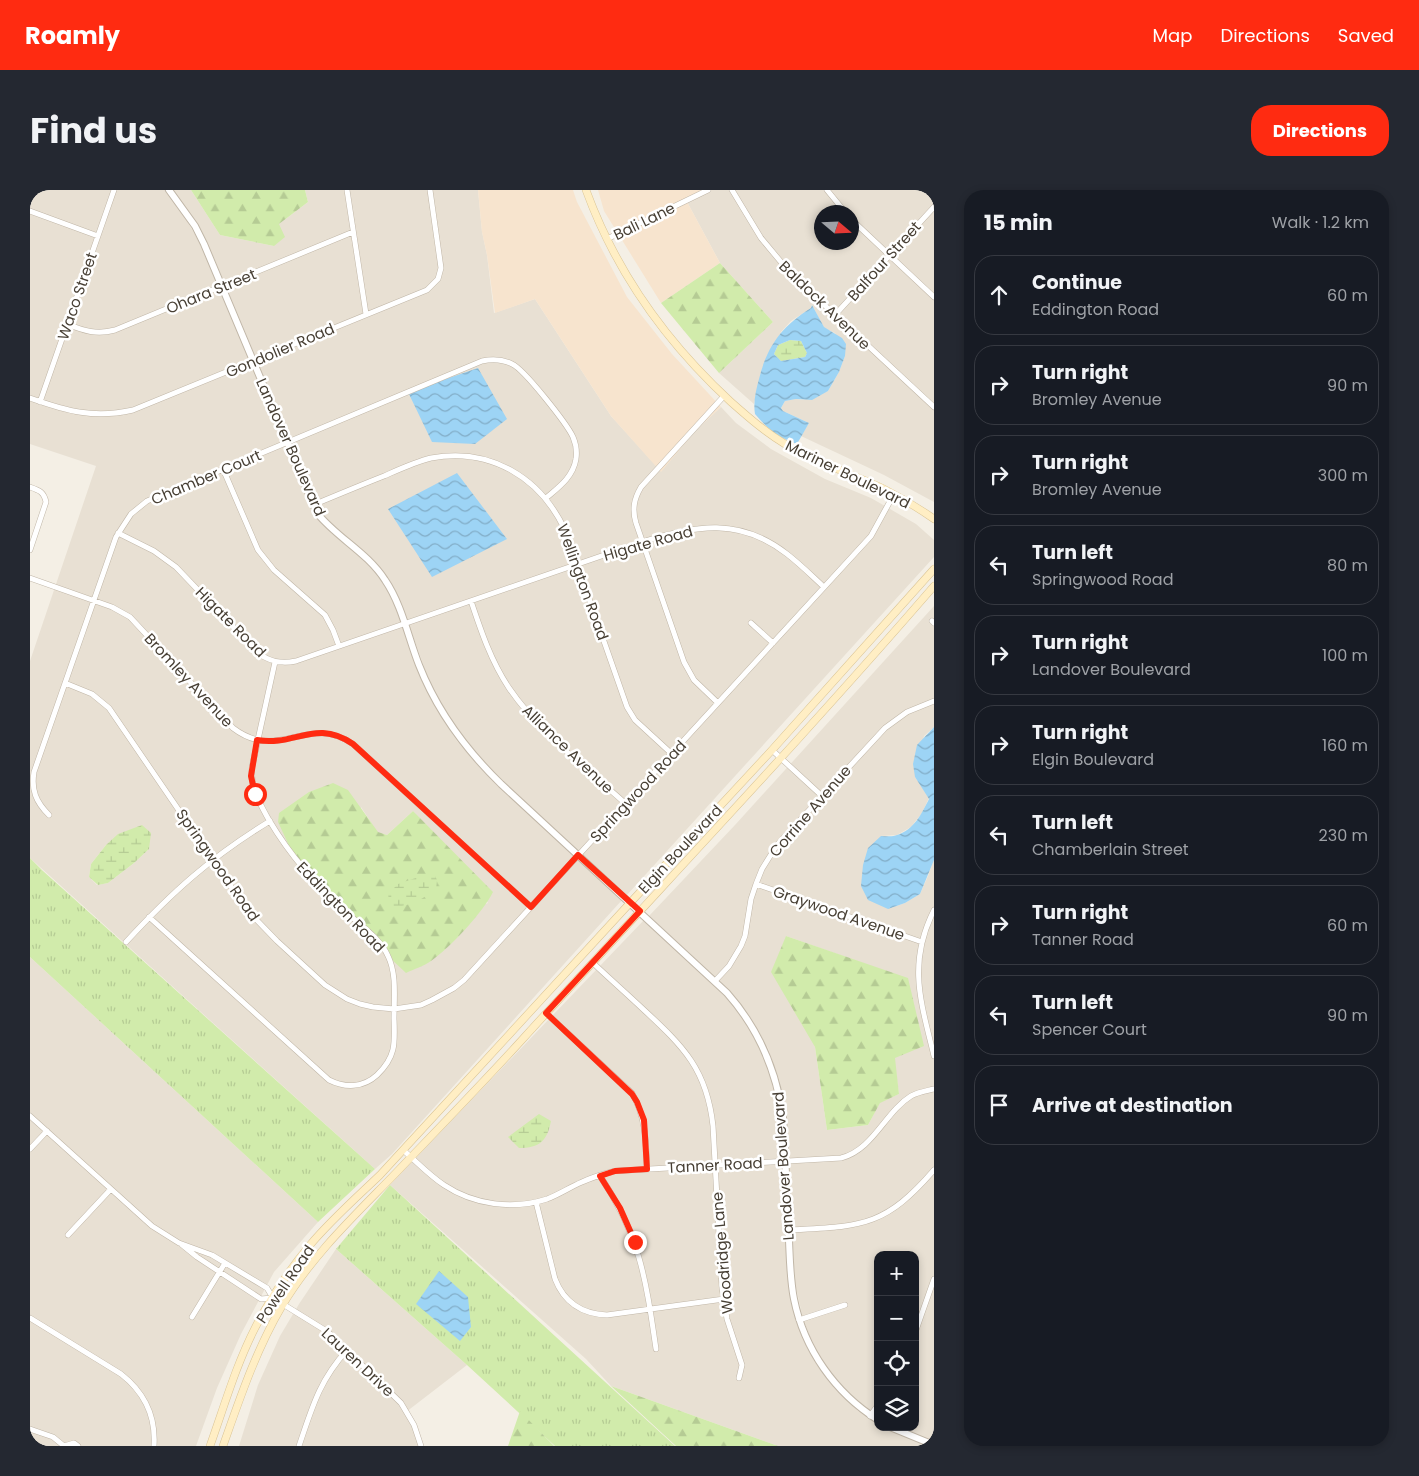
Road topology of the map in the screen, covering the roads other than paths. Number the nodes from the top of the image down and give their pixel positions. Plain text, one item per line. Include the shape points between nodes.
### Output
1 (114, 190) edge
2 (169, 190) edge
3 (347, 190) edge
4 (430, 190) edge
5 (586, 190) edge
6 (708, 190) edge
7 (732, 190) edge
8 (827, 190) edge
9 (839, 205) edge
10 (934, 207) edge
11 (30, 211) edge
12 (859, 227) edge
13 (354, 232) junction
14 (98, 236) junction
15 (608, 239) junction
16 (889, 256) junction
17 (223, 287) junction
18 (934, 297) edge
19 (366, 314) junction
20 (834, 316) junction
21 (67, 324) junction
22 (254, 361) junction
23 (724, 396) junction
24 (30, 398) edge
25 (40, 402) junction
26 (934, 407) edge
27 (287, 442) junction
28 (223, 469) junction
29 (30, 488) edge
30 (894, 494) junction
31 (546, 498) junction
32 (313, 505) junction
33 (934, 519) edge
34 (118, 533) junction
35 (642, 542) junction
36 (30, 550) edge
37 (578, 564) junction
38 (934, 569) edge
39 (30, 578) edge
40 (934, 586) edge
41 (824, 587) junction
42 (94, 600) junction
43 (471, 601) junction
44 (751, 623) dead end
45 (405, 624) junction
46 (773, 643) junction
47 (339, 646) junction
48 (275, 662) junction
49 (65, 684) junction
50 (934, 701) edge
51 (718, 703) junction
52 (257, 740) junction
53 (772, 750) junction
54 (672, 754) junction
55 (782, 758) junction
56 (822, 796) junction
57 (626, 804) junction
58 (49, 815) dead end
59 (270, 821) junction
60 (578, 855) junction
61 (212, 860) junction
62 (756, 884) junction
63 (630, 902) junction
64 (531, 907) junction
65 (934, 910) edge
66 (640, 911) junction
67 (149, 917) junction
68 (126, 942) dead end
69 (922, 942) junction
70 (593, 963) junction
71 (715, 981) junction
72 (394, 1009) junction
73 (546, 1013) junction
74 (934, 1056) edge
75 (934, 1089) edge
76 (30, 1116) edge
77 (47, 1131) junction
78 (30, 1149) edge
79 (403, 1150) junction
80 (411, 1157) junction
81 (785, 1161) junction
82 (716, 1165) junction
83 (647, 1169) junction
84 (934, 1170) edge
85 (600, 1176) junction
86 (110, 1190) junction
87 (536, 1202) junction
88 (789, 1230) junction
89 (68, 1235) dead end
90 (179, 1243) junction
91 (225, 1263) junction
92 (219, 1272) junction
93 (934, 1279) edge
94 (273, 1298) junction
95 (724, 1299) junction
96 (283, 1304) junction
97 (845, 1305) dead end
98 (650, 1310) junction
99 (192, 1317) dead end
100 (30, 1318) edge
101 (799, 1320) junction
102 (919, 1321) edge
103 (656, 1349) dead end
104 (347, 1350) junction
105 (739, 1378) dead end
106 (874, 1410) edge
107 (870, 1416) junction
108 (874, 1418) edge
109 (219, 1419) junction
110 (231, 1424) junction
111 (30, 1429) edge
112 (900, 1431) edge
113 (934, 1445) edge
114 (64, 1446) edge
115 (78, 1446) edge
116 (154, 1446) edge
117 (210, 1446) edge
118 (223, 1446) edge
119 (298, 1446) edge
120 (421, 1446) edge

1 - 14 street, Waco Street
2 - 17 street, Landover Boulevard via 198,232
3 - 13 street
4 - 19 street, Gondolier Road via 440,263 438,279 427,290
5 - 15 main road, Mariner Boulevard
6 - 15 street, Bali Lane
7 - 20 street, Baldock Avenue via 749,221 776,257
8 - 9 street
10 - 16 street, Balfour Street
11 - 14 street
12 - 16 street
13 - 17 street, Ohara Street
13 - 19 street
14 - 21 street, Waco Street
15 - 23 main road, Mariner Boulevard via 631,283 662,328
16 - 18 street
16 - 20 street, Balfour Street
17 - 21 street, Ohara Street via 107,332 90,332
17 - 22 street, Landover Boulevard
19 - 22 street, Gondolier Road
20 - 26 street, Baldock Avenue
21 - 25 street, Waco Street
22 - 25 street, Gondolier Road via 145,406 120,413 79,414
22 - 27 street, Landover Boulevard
23 - 30 main road, Mariner Boulevard via 784,444
23 - 35 street via 636,495 634,516
24 - 25 street, Gondolier Road
27 - 28 street, Chamber Court
27 - 31 street, Chamber Court via 482,361 499,360 513,364 525,374 573,438 574,468
27 - 32 street, Landover Boulevard
28 - 34 street, Chamber Court via 147,501 131,514
28 - 47 street via 258,550 274,570 325,615
29 - 36 street via 45,496 46,502
30 - 33 main road, Mariner Boulevard
30 - 41 street, Springwood Road via 871,536
31 - 32 street, Wellington Road via 508,468 484,459 444,456 416,462
31 - 37 street, Wellington Road via 563,524
32 - 45 street, Landover Boulevard via 323,520 376,567 392,591
34 - 42 street, Chamber Court
34 - 48 street, Higate Road via 154,551 176,567 257,652
35 - 37 street, Higate Road
35 - 41 street, Higate Road via 697,528 738,531 775,545
35 - 51 street via 684,662 694,680
37 - 43 street, Higate Road
37 - 54 street, Wellington Road via 627,708 635,720
38 - 53 main road, Elgin Boulevard
39 - 42 street, Bromley Avenue
40 - 55 main road, Elgin Boulevard
41 - 46 street, Springwood Road
42 - 49 street, Chamber Court
42 - 52 street, Bromley Avenue via 130,617 233,728
43 - 45 street, Higate Road
43 - 57 street, Alliance Avenue via 492,658 520,703 546,732
44 - 46 street
45 - 47 street, Higate Road
45 - 60 street, Landover Boulevard via 427,684 460,739 491,774
46 - 51 street, Springwood Road
47 - 48 street, Higate Road via 296,661
48 - 52 street, Eddington Road
49 - 58 street, Chamber Court via 32,780 38,802
49 - 61 street, Springwood Road via 92,694 109,708
50 - 56 street, Corrine Avenue via 907,712 885,728
51 - 54 street, Springwood Road
52 - 59 street, Eddington Road via 252,785
52 - 64 street, Bromley Avenue via 274,742 320,732 346,739
53 - 55 street
53 - 63 main road, Elgin Boulevard
54 - 57 street, Springwood Road
55 - 56 street
55 - 66 main road, Elgin Boulevard
56 - 62 street, Corrine Avenue via 777,845
57 - 60 street, Springwood Road
59 - 61 street
59 - 72 street, Eddington Road via 305,872 385,949 392,964
60 - 63 street, Landover Boulevard
60 - 64 street, Springwood Road
61 - 67 street
61 - 72 street, Springwood Road via 262,926 325,985 360,1004
62 - 69 street, Graywood Avenue
62 - 71 street, Corrine Avenue via 742,946
63 - 66 street, Landover Boulevard
63 - 79 main road, Elgin Boulevard
64 - 72 street, Springwood Road via 454,988 426,1003
65 - 69 street
66 - 70 main road, Elgin Boulevard
66 - 71 street, Landover Boulevard
67 - 68 street
67 - 72 street, Eddington Road via 323,1076 336,1084 351,1086 365,1083 387,1063 395,1043
69 - 74 street via 918,981
70 - 73 main road, Elgin Boulevard
70 - 82 street, Woodridge Lane via 673,1037 691,1059 709,1100
71 - 81 street, Landover Boulevard via 749,1020 772,1066 780,1098
73 - 80 main road, Elgin Boulevard
73 - 83 street via 632,1094 644,1120
75 - 81 street, Tanner Road via 906,1100 854,1154 841,1158
76 - 77 street
77 - 78 street
77 - 86 street
79 - 80 street, Tanner Road
79 - 94 main road, Powell Road via 310,1245
80 - 87 street, Tanner Road via 446,1186 470,1198 508,1205
80 - 96 main road, Powell Road via 336,1234
81 - 82 street, Tanner Road
81 - 88 street, Landover Boulevard
82 - 83 street, Tanner Road
82 - 95 street, Woodridge Lane
83 - 85 street, Tanner Road via 615,1171
84 - 88 street via 902,1203 871,1221
85 - 87 street, Tanner Road
85 - 98 street via 620,1208 635,1242
86 - 89 street
86 - 90 street via 152,1226
87 - 98 street via 554,1279 569,1302 598,1315
88 - 101 street, Landover Boulevard via 792,1284
90 - 91 street
90 - 92 street
91 - 92 street
91 - 94 street via 267,1288
92 - 94 street via 261,1299
92 - 99 street
93 - 102 street
94 - 96 street, Lauren Drive
94 - 109 main road, Powell Road via 254,1329
95 - 98 street
95 - 105 street, Woodridge Lane via 732,1338 742,1365
96 - 104 street, Lauren Drive via 328,1332
96 - 110 main road, Powell Road via 254,1362
97 - 101 street
98 - 103 street
100 - 116 street via 130,1380 149,1408
101 - 107 street, Landover Boulevard via 828,1376
104 - 119 street via 320,1387
104 - 120 street, Lauren Drive via 401,1403 414,1425
106 - 107 street
107 - 108 street, Landover Boulevard
109 - 110 street
109 - 117 main road, Powell Road
110 - 118 main road, Powell Road
111 - 114 street
112 - 113 street
114 - 115 street via 74,1443

